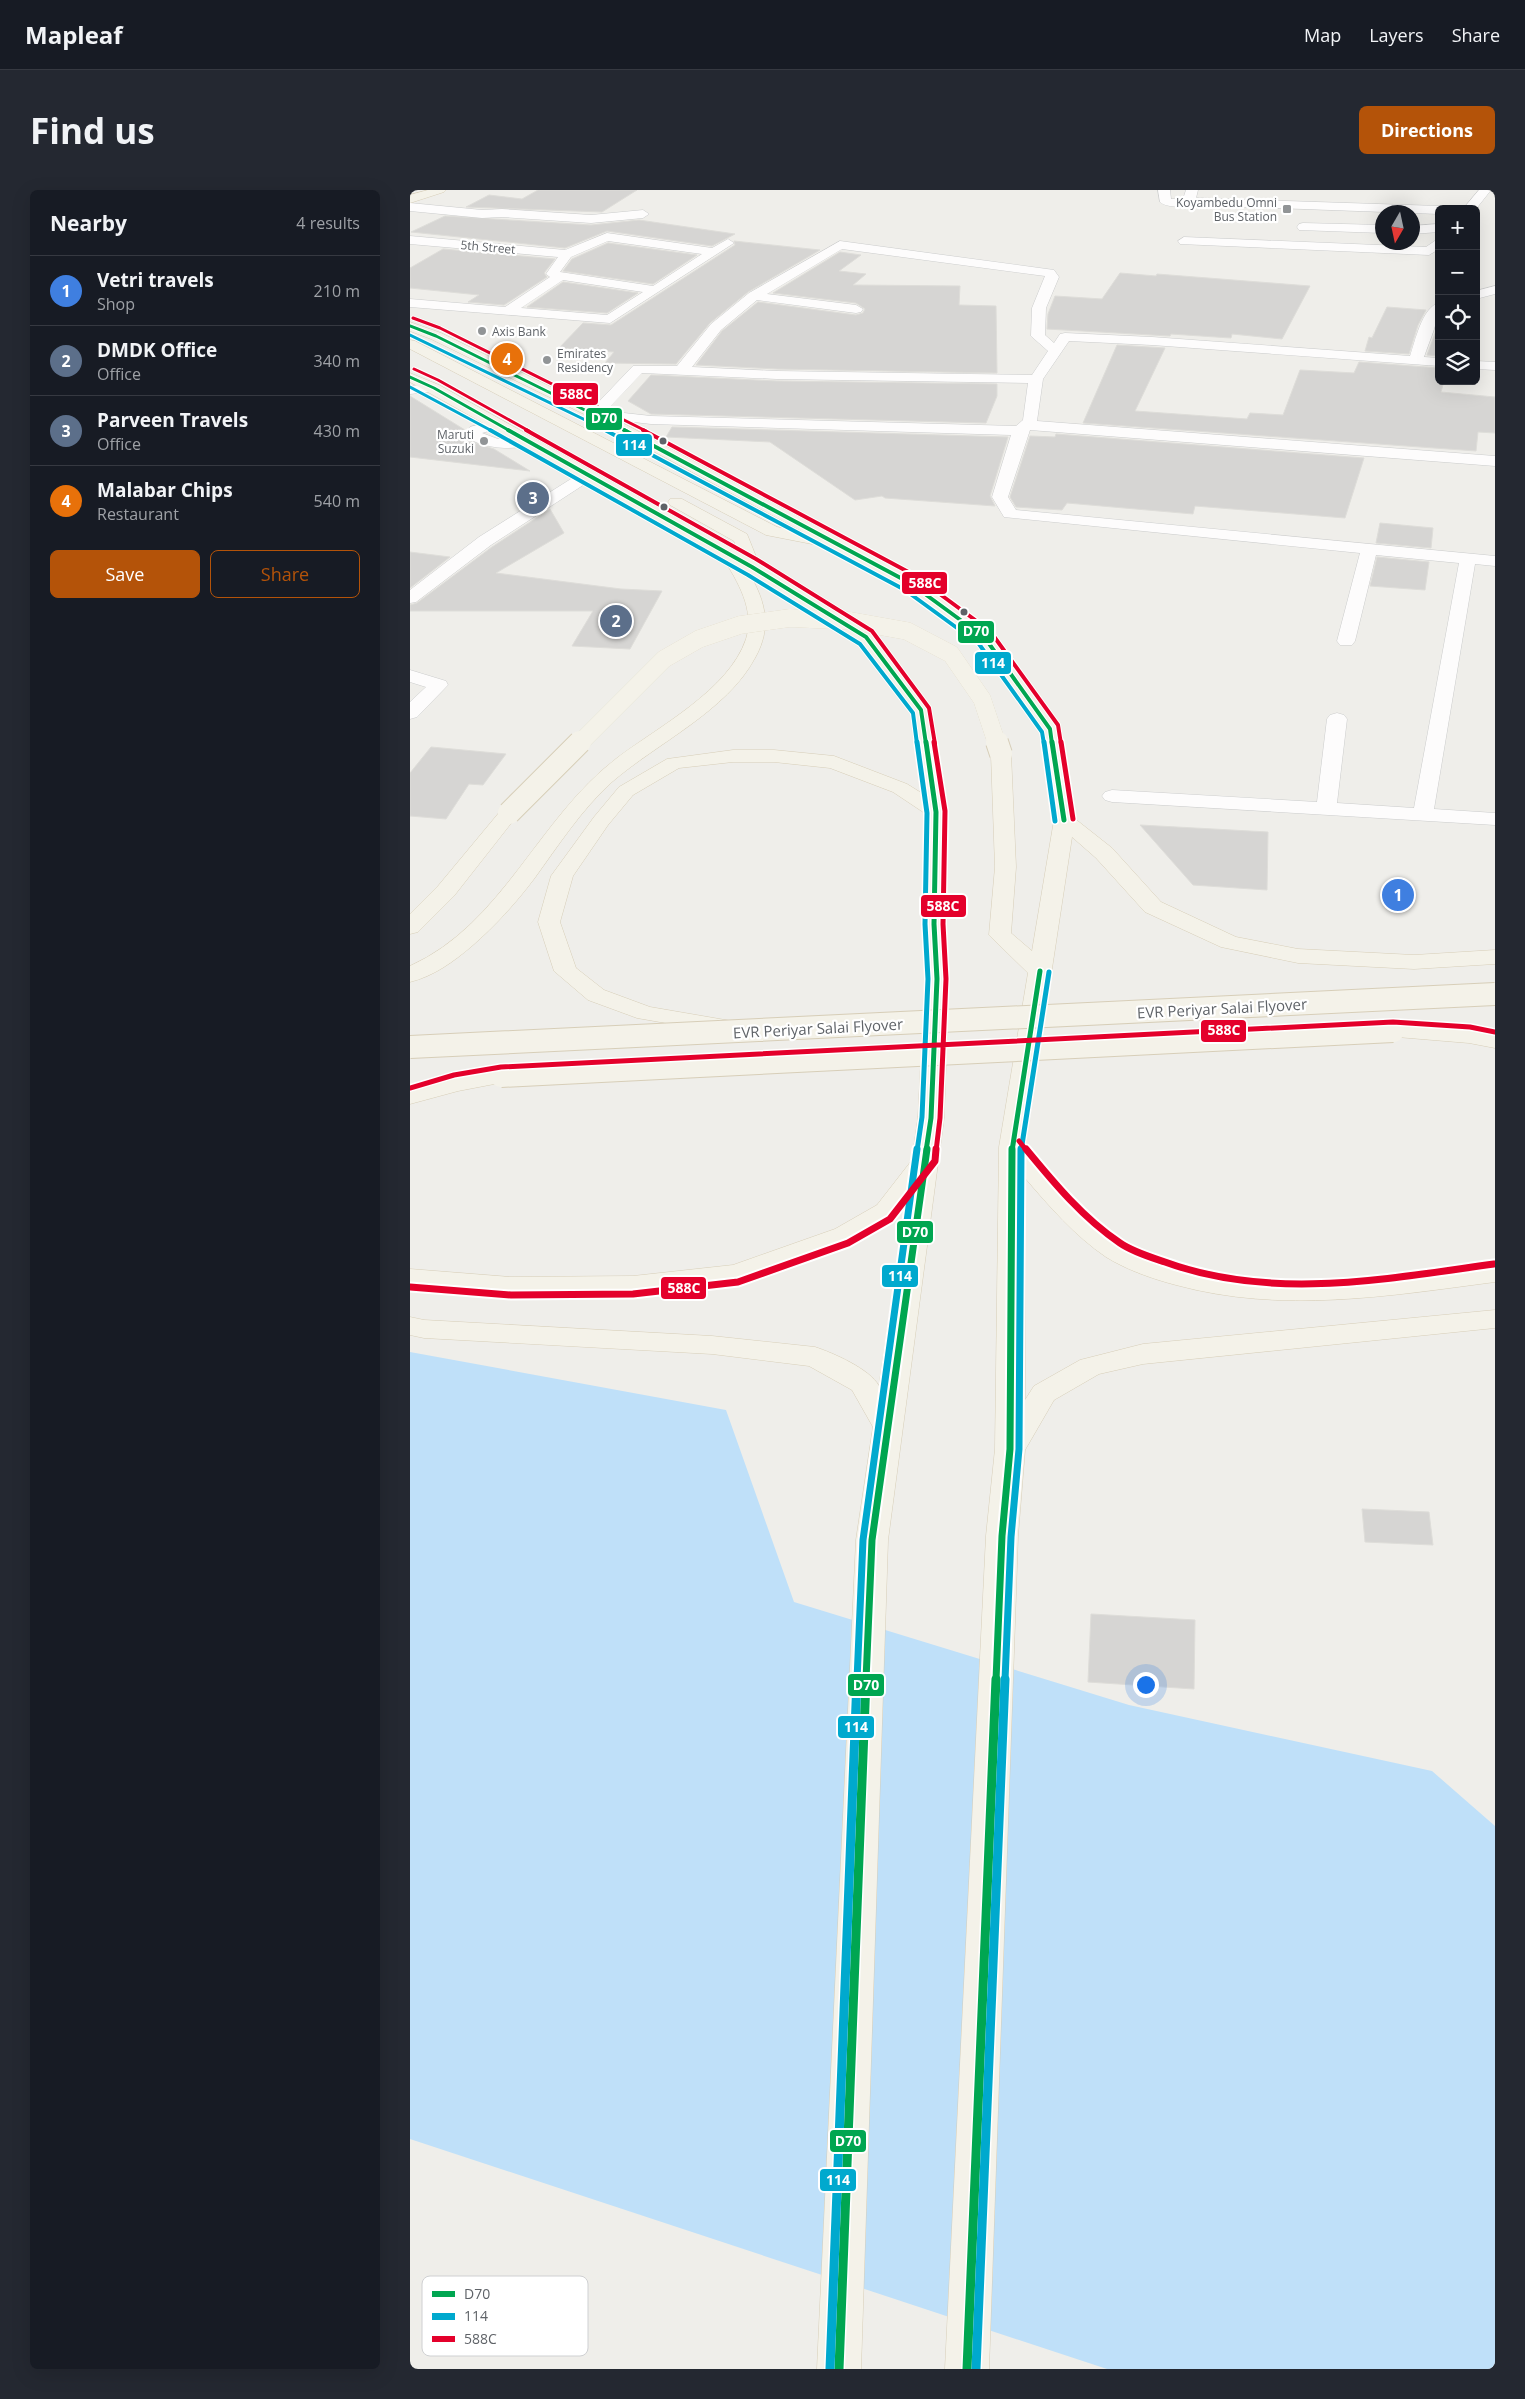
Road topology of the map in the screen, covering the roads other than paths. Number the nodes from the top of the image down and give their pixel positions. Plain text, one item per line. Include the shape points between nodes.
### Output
1 (440, 190) edge
2 (1164, 190) edge
3 (1485, 190) edge
4 (1189, 198) edge
5 (410, 199) edge
6 (1472, 205) edge
7 (410, 207) edge
8 (1435, 210) edge
9 (1186, 217) dead end
10 (1294, 227) dead end
11 (1435, 228) edge
12 (1375, 229) edge
13 (1420, 229) edge
14 (607, 237) junction
15 (410, 240) edge
16 (1184, 241) dead end
17 (728, 244) dead end
18 (1435, 246) edge
19 (713, 252) junction
20 (567, 254) junction
21 (561, 276) junction
22 (654, 290) junction
23 (1495, 290) edge
24 (1480, 294) edge
25 (754, 296) junction
26 (410, 303) edge
27 (856, 309) dead end
28 (507, 311) junction
29 (1435, 312) edge
30 (410, 326) edge
31 (436, 336) junction
32 (410, 343) edge
33 (1056, 350) junction
34 (410, 360) edge
35 (1416, 361) junction
36 (1435, 362) edge
37 (1480, 365) edge
38 (1495, 366) edge
39 (681, 372) junction
40 (410, 377) edge
41 (1036, 378) junction
42 (434, 388) junction
43 (410, 390) edge
44 (595, 414) junction
45 (498, 424) junction
46 (1023, 428) junction
47 (526, 440) junction
48 (1495, 461) edge
49 (588, 475) junction
50 (837, 544) junction
51 (1369, 549) junction
52 (729, 554) junction
53 (1468, 558) junction
54 (1495, 561) edge
55 (752, 567) junction
56 (410, 598) edge
57 (1346, 641) dead end
58 (410, 676) edge
59 (410, 713) edge
60 (1337, 719) dead end
61 (1112, 796) dead end
62 (1326, 809) junction
63 (936, 812) junction
64 (1423, 814) junction
65 (1495, 819) edge
66 (1064, 820) junction
67 (410, 927) edge
68 (1495, 957) edge
69 (1040, 971) junction
70 (410, 976) edge
71 (1495, 994) edge
72 (1495, 1025) edge
73 (773, 1030) junction
74 (1393, 1030) junction
75 (1495, 1042) edge
76 (410, 1047) edge
77 (502, 1076) junction
78 (410, 1078) edge
79 (410, 1097) edge
80 (1012, 1147) junction
81 (926, 1159) junction
82 (1495, 1273) edge
83 (410, 1278) edge
84 (1495, 1319) edge
85 (410, 1326) edge
86 (889, 1429) junction
87 (1010, 1449) junction
88 (839, 2369) edge
89 (967, 2369) edge

1 - 5 main road
2 - 4 street via 1166,202
3 - 6 street
4 - 8 street
4 - 9 street
7 - 14 street via 592,219 642,214
10 - 12 street
11 - 13 street
14 - 19 street
14 - 20 street
15 - 20 street, 5th Street
16 - 18 street via 1429,251
17 - 19 street
19 - 22 street
20 - 21 street via 552,274
21 - 22 street
21 - 28 street
22 - 28 street via 610,319
23 - 24 street
25 - 27 street
25 - 33 street via 840,245 1049,272 1052,276 1039,308 1038,336
25 - 39 street via 716,327
26 - 28 street
29 - 35 street via 1428,322
30 - 31 main road
31 - 32 main road
31 - 44 main road
32 - 50 main road via 772,531
33 - 35 street via 1066,337 1152,340
33 - 41 street
34 - 55 main road via 741,538
35 - 36 street
37 - 38 street
39 - 41 street
39 - 44 street via 638,369
40 - 42 main road
41 - 46 street via 1030,422
42 - 43 street
42 - 45 main road
44 - 46 street via 660,421
44 - 50 main road
45 - 47 main road
45 - 47 street via 475,430 472,434 495,444 507,445
46 - 48 street
46 - 51 street via 1000,497 1010,514
47 - 49 main road
49 - 52 main road
49 - 56 street via 485,541
50 - 66 main road via 910,583 985,638 1050,729
51 - 53 street
51 - 57 street
52 - 55 main road
52 - 70 main road via 757,606 755,638 742,668 604,779 486,921 442,958
53 - 54 street
53 - 64 street
55 - 63 main road via 866,636 921,710
58 - 59 street via 439,685
60 - 62 street
61 - 62 street
62 - 64 street
63 - 73 main road, bridge via 900,788 834,762 733,756 674,764 626,791 601,821 562,876 549,922 566,970 596,995 645,1013 713,1026
63 - 81 main road via 934,924 937,979
64 - 65 street
66 - 68 main road via 1104,853 1153,907 1228,942 1298,956 1414,962
66 - 69 main road
67 - 69 main road, bridge via 446,891 509,813 664,659 699,639 740,626 790,618 851,621 907,630 951,654 982,699 1001,754 1006,819 1005,901 1000,935
69 - 80 main road
71 - 73 main road, EVR Periyar Salai Flyover, bridge
72 - 74 main road
73 - 76 main road, EVR Periyar Salai Flyover, bridge
74 - 75 main road via 1469,1036
74 - 77 main road, bridge
77 - 78 main road
77 - 79 main road via 455,1084
80 - 82 main road via 1068,1212 1119,1253 1180,1280 1255,1291 1333,1293
80 - 87 main road
81 - 83 main road via 886,1211 844,1235 737,1273 633,1285 510,1286
81 - 86 main road
84 - 87 main road via 1143,1354 1090,1366 1044,1392
85 - 86 main road via 712,1345 814,1357 863,1383
86 - 88 main road via 872,1540
87 - 89 main road via 1002,1536

